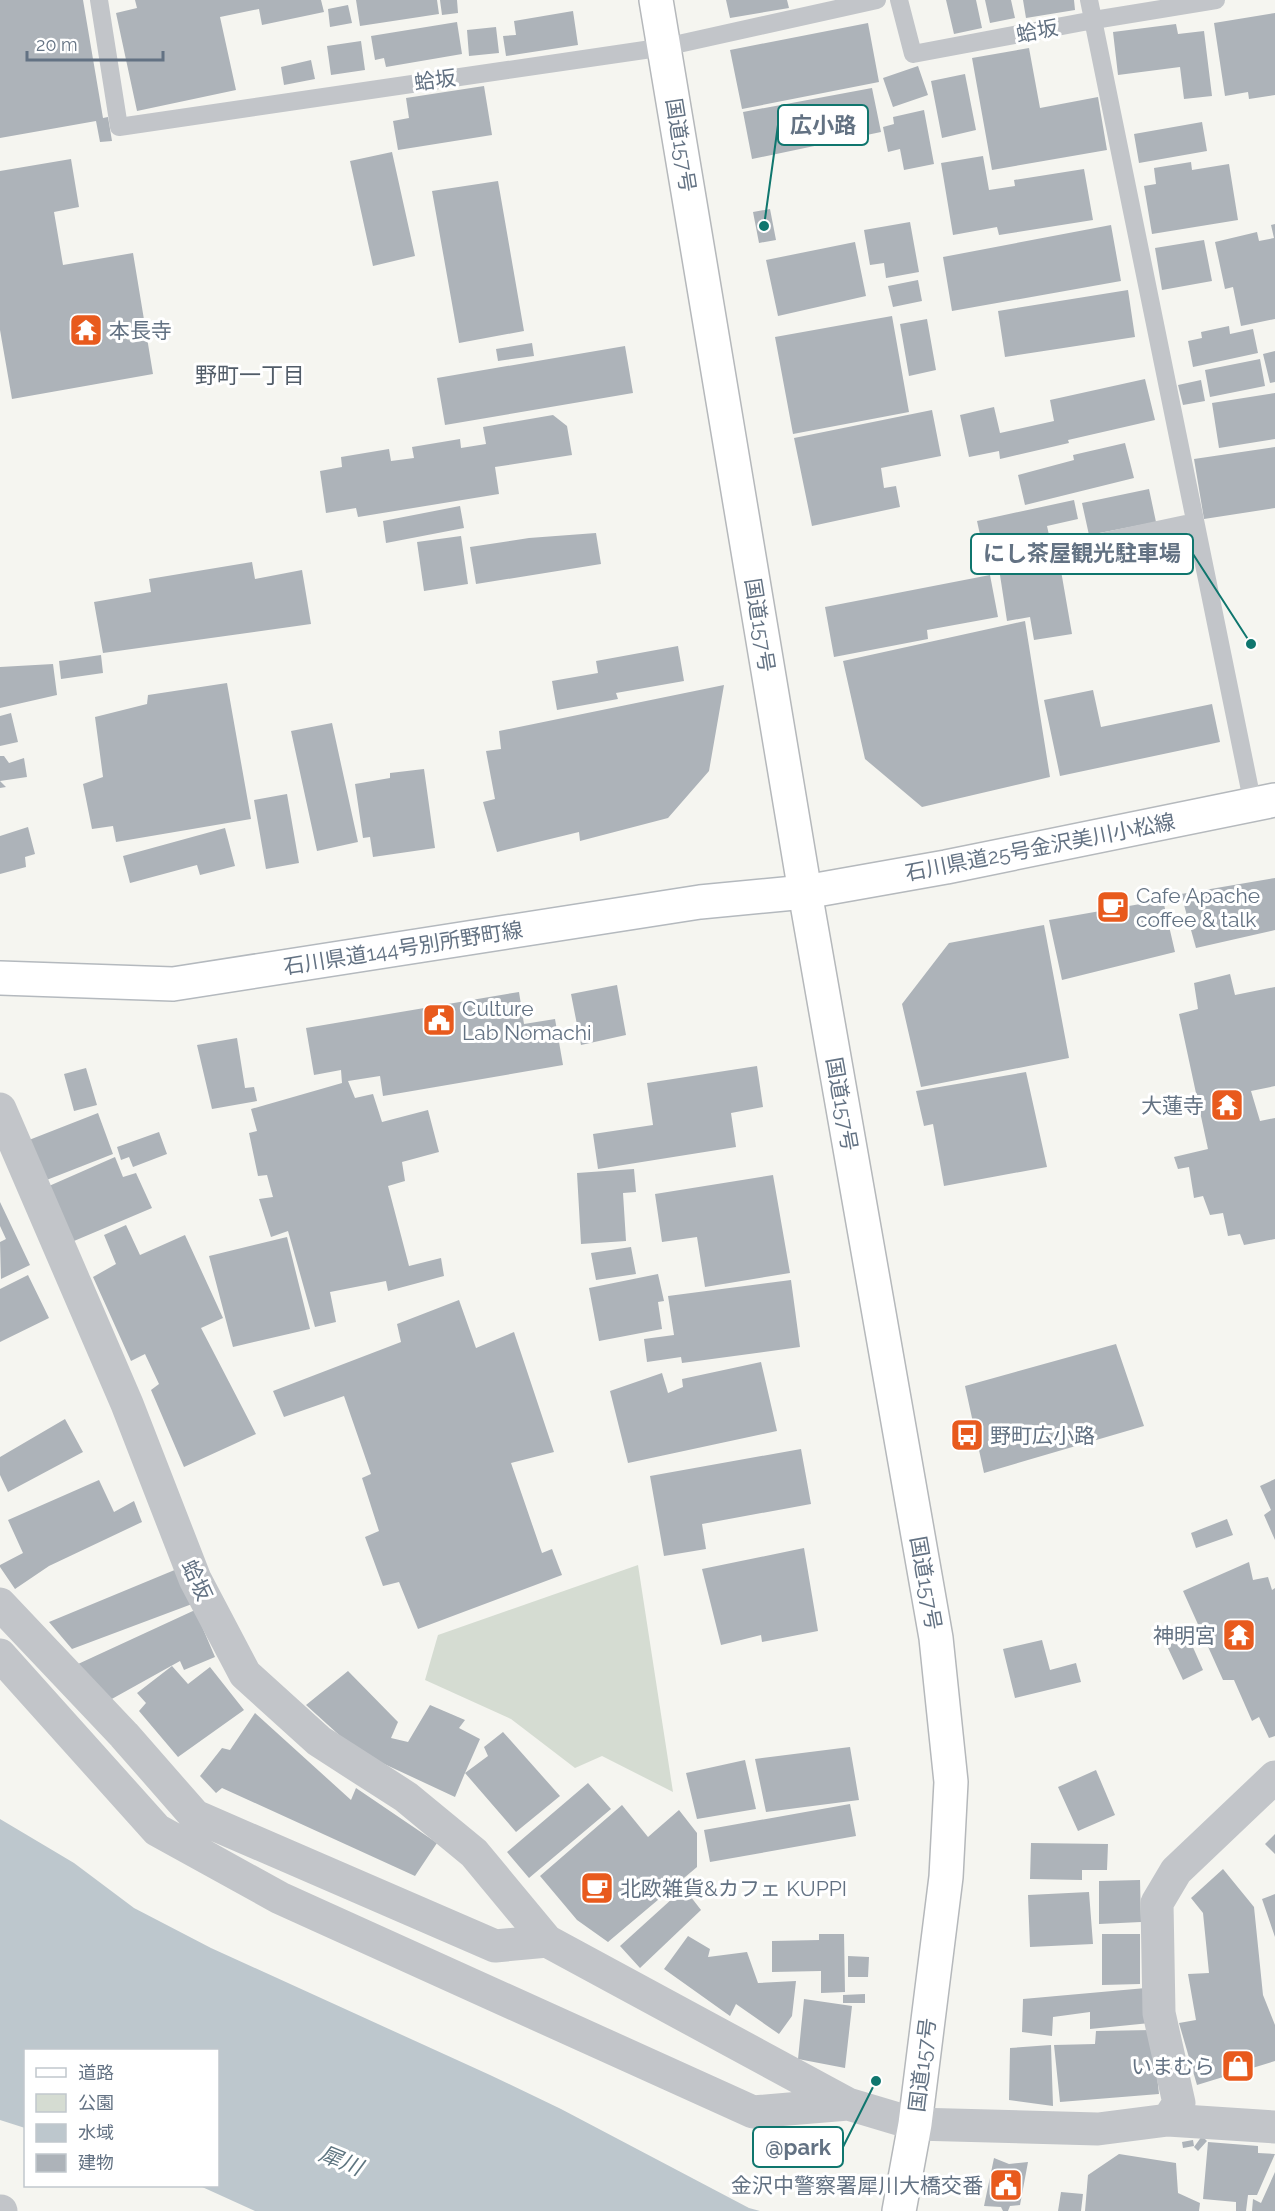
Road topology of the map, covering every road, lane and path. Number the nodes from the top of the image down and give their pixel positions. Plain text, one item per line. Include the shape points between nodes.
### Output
1 (99, 0) edge
2 (656, 0) edge
3 (877, 0) edge
4 (899, 0) edge
5 (1089, 0) edge
6 (1216, 0) edge
7 (1094, 20) junction
8 (665, 47) junction
9 (1196, 522) junction
10 (1064, 550) dead end
11 (1264, 802) edge
12 (805, 892) junction
13 (0, 978) edge
14 (0, 1109) edge
15 (0, 1604) edge
16 (0, 1655) edge
17 (1275, 1778) edge
18 (547, 1941) junction
19 (848, 2104) junction
20 (1168, 2120) junction
21 (1275, 2127) edge
22 (913, 2137) junction
23 (900, 2211) edge

1 - 8 lane, 蛤坂 via 119,128
2 - 8 main road, 国道157号
3 - 8 lane, 蛤坂
4 - 7 lane, 蛤坂 via 913,54
5 - 7 lane
6 - 7 lane, 蛤坂
7 - 9 lane
8 - 12 main road, 国道157号
9 - 10 lane
9 - 11 lane
11 - 12 main road, 石川県道25号金沢美川小松線
12 - 13 main road, 石川県道144号別所野町線 via 700,902 173,984
12 - 22 main road, 国道157号 via 936,1638 951,1782 946,1877
14 - 18 street, 蛤坂 via 127,1404 195,1579 245,1674 319,1741 406,1797 474,1853
15 - 18 street via 195,1816 495,1947
16 - 19 street via 157,1830 280,1898 753,2112
17 - 20 street via 1176,1871 1157,1903 1159,2013 1179,2103
18 - 19 street
19 - 22 street
20 - 21 street
20 - 22 street via 1098,2129
22 - 23 main road, 国道157号

